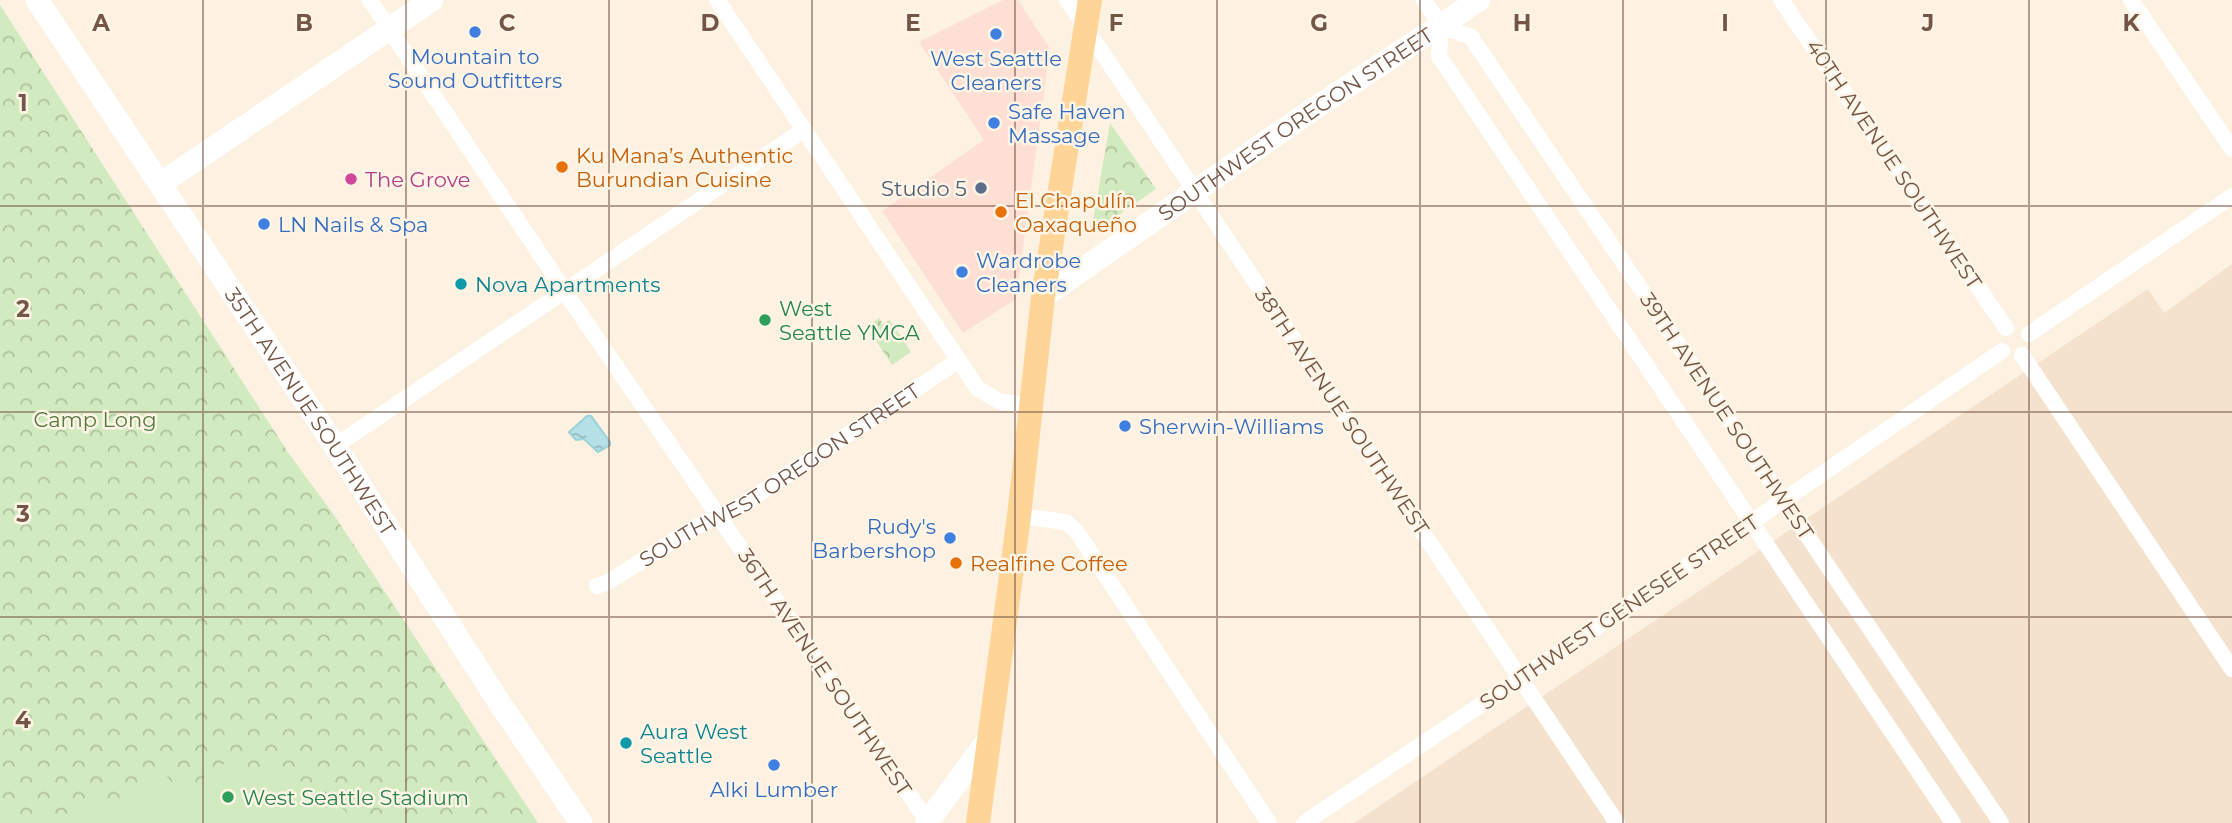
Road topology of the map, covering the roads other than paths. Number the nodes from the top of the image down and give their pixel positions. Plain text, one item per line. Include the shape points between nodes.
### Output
1 (37, 0) edge
2 (370, 0) edge
3 (432, 0) edge
4 (717, 0) edge
5 (1067, 0) edge
6 (1090, 0) edge
7 (1424, 0) edge
8 (1479, 0) edge
9 (1781, 0) edge
10 (2131, 0) edge
11 (1441, 26) junction
12 (389, 29) junction
13 (1087, 29) junction
14 (805, 130) junction
15 (2232, 149) edge
16 (160, 184) junction
17 (1195, 190) junction
18 (2232, 196) edge
19 (565, 291) junction
20 (1043, 297) junction
21 (2006, 328) junction
22 (2029, 334) junction
23 (2002, 351) junction
24 (2022, 355) junction
25 (959, 360) junction
26 (1032, 405) junction
27 (335, 446) junction
28 (1784, 500) junction
29 (718, 516) junction
30 (1019, 516) junction
31 (1752, 522) junction
32 (597, 586) dead end
33 (2232, 669) edge
34 (1520, 679) junction
35 (990, 737) junction
36 (974, 820) edge
37 (581, 823) edge
38 (928, 823) edge
39 (1269, 823) edge
40 (1304, 823) edge
41 (1617, 823) edge
42 (1954, 823) edge
43 (2001, 823) edge

1 - 16 main road, 35TH AVENUE SOUTHWEST
2 - 12 street, 36TH AVENUE SOUTHWEST
3 - 12 main road
4 - 14 street
5 - 13 street, 38TH AVENUE SOUTHWEST
6 - 13 main road
7 - 11 street
8 - 11 main road, SOUTHWEST OREGON STREET
9 - 21 street, 40TH AVENUE SOUTHWEST
10 - 15 street
11 - 17 main road, SOUTHWEST OREGON STREET
11 - 28 street, 39TH AVENUE SOUTHWEST via 1471,37
11 - 31 street, 39TH AVENUE SOUTHWEST via 1439,56
12 - 16 main road
12 - 19 street, 36TH AVENUE SOUTHWEST
13 - 17 street, 38TH AVENUE SOUTHWEST
13 - 20 main road
14 - 19 street
14 - 25 street
16 - 27 main road, 35TH AVENUE SOUTHWEST
17 - 20 main road, SOUTHWEST OREGON STREET
17 - 34 street, 38TH AVENUE SOUTHWEST
18 - 22 street
19 - 27 street
19 - 29 street, 36TH AVENUE SOUTHWEST
20 - 26 main road
21 - 22 street via 2019,326
21 - 23 street via 1999,339
22 - 24 street via 2030,347
23 - 24 street via 2011,357
23 - 28 street, SOUTHWEST GENESEE STREET
24 - 33 street
25 - 26 street via 978,389 991,398
25 - 29 street, SOUTHWEST OREGON STREET via 744,505
26 - 30 main road
27 - 37 main road, 35TH AVENUE SOUTHWEST
28 - 31 street, SOUTHWEST GENESEE STREET
28 - 43 street, 39TH AVENUE SOUTHWEST
29 - 32 street, SOUTHWEST OREGON STREET
29 - 38 street, 36TH AVENUE SOUTHWEST
30 - 35 main road
30 - 39 street via 1066,522 1077,532
31 - 34 street, SOUTHWEST GENESEE STREET
31 - 42 street, 39TH AVENUE SOUTHWEST
34 - 40 street, SOUTHWEST GENESEE STREET
34 - 41 street, 38TH AVENUE SOUTHWEST
35 - 36 main road
35 - 38 main road

